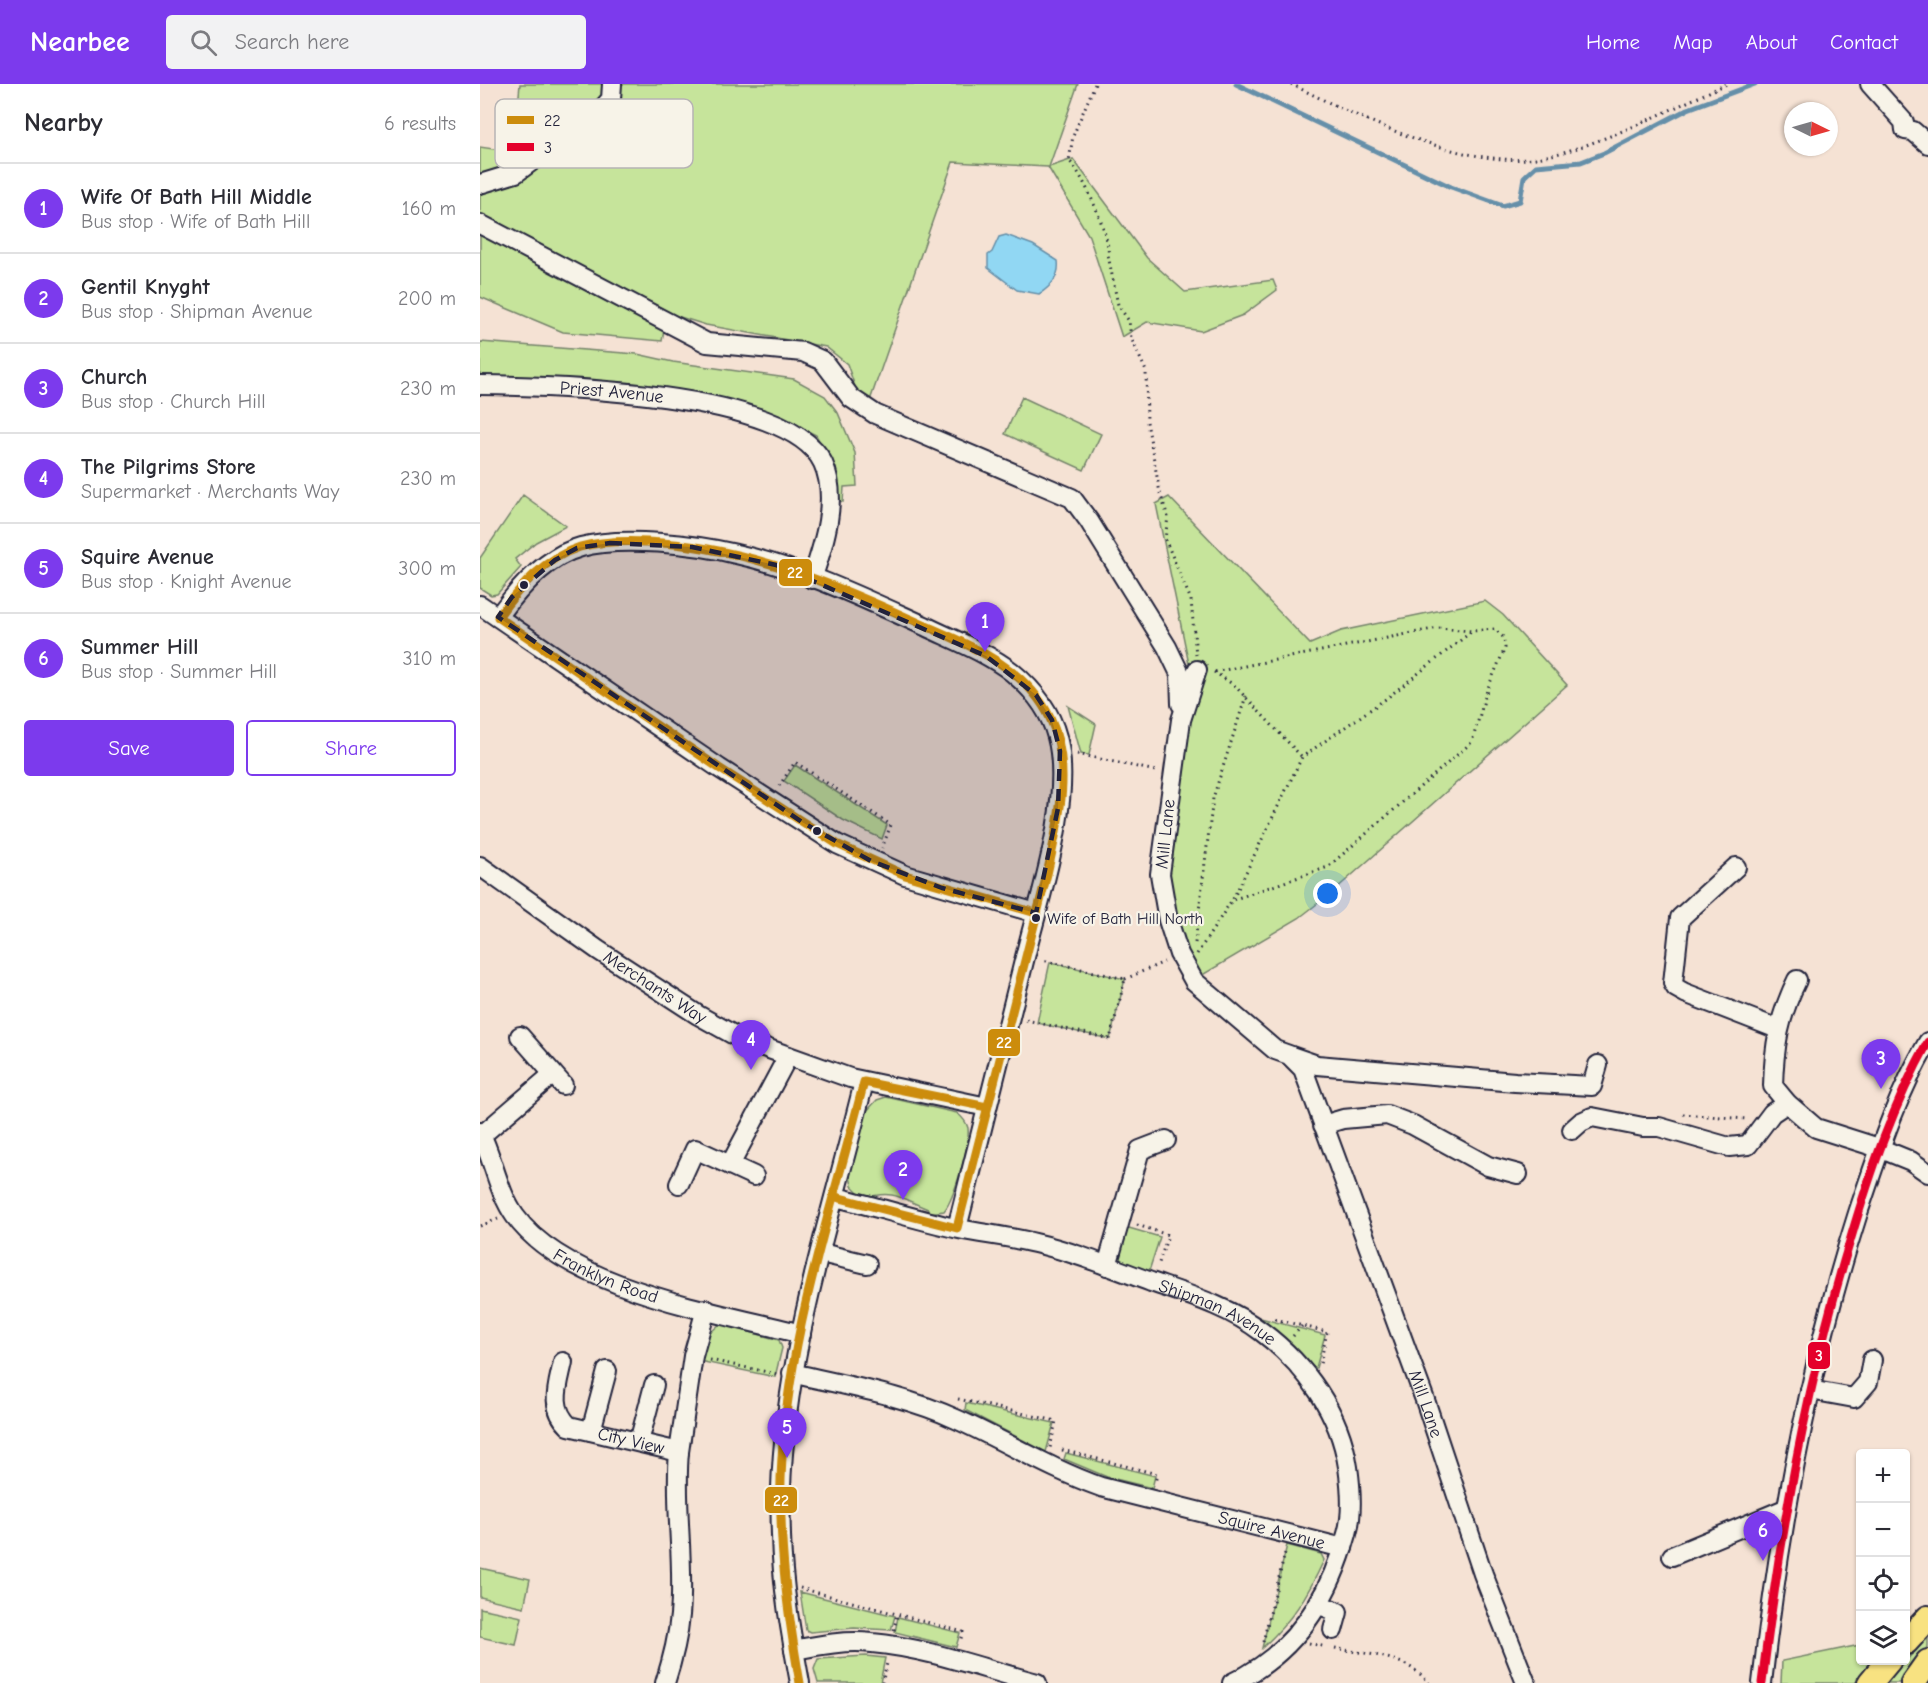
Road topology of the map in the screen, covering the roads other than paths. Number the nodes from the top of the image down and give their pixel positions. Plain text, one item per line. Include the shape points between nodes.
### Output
1 (612, 84) edge
2 (1870, 84) edge
3 (610, 99) edge
4 (1928, 144) edge
5 (523, 168) edge
6 (480, 184) edge
7 (480, 224) edge
8 (480, 385) edge
9 (812, 579) junction
10 (480, 604) edge
11 (498, 617) junction
12 (1197, 670) road end
13 (1181, 720) junction
14 (480, 866) edge
15 (1736, 867) dead end
16 (1036, 914) junction
17 (1797, 980) dead end
18 (1778, 1029) junction
19 (520, 1036) dead end
20 (1928, 1042) edge
21 (1289, 1055) junction
22 (788, 1056) junction
23 (1599, 1065) dead end
24 (864, 1082) junction
25 (1787, 1103) junction
26 (987, 1107) junction
27 (1323, 1125) junction
28 (1572, 1130) dead end
29 (481, 1134) edge
30 (1166, 1140) dead end
31 (1879, 1148) junction
32 (730, 1165) junction
33 (1928, 1173) edge
34 (1518, 1174) dead end
35 (754, 1176) dead end
36 (679, 1184) dead end
37 (836, 1197) junction
38 (957, 1228) junction
39 (821, 1253) junction
40 (867, 1264) dead end
41 (1107, 1266) junction
42 (706, 1309) junction
43 (801, 1334) junction
44 (1872, 1360) dead end
45 (557, 1368) dead end
46 (607, 1371) dead end
47 (785, 1374) junction
48 (654, 1385) dead end
49 (1810, 1390) junction
50 (591, 1431) junction
51 (639, 1442) junction
52 (679, 1452) junction
53 (1785, 1509) junction
54 (1343, 1548) junction
55 (1672, 1556) dead end
56 (1320, 1605) junction
57 (1928, 1618) edge
58 (1333, 1630) dead end
59 (1910, 1637) edge
60 (794, 1650) junction
61 (1928, 1662) edge
62 (1885, 1665) edge
63 (665, 1683) edge
64 (800, 1683) edge
65 (1037, 1683) edge
66 (1232, 1683) edge
67 (1526, 1683) edge
68 (1762, 1683) edge
69 (1870, 1683) edge
70 (1913, 1683) edge

1 - 3 street
2 - 4 street via 1904,122 1905,130 1913,131
5 - 6 street
7 - 13 street via 707,343 803,351 823,361 851,398 875,414 1072,498 1167,647 1180,674
8 - 9 street, Priest Avenue via 578,389 707,403 792,434 815,451 827,475 829,514 824,546
9 - 11 street via 716,550 632,543 591,545 577,548 545,567 512,597
9 - 16 street via 986,656 1009,670 1044,706 1060,751 1061,784
10 - 11 street
11 - 16 street via 837,844 942,888
12 - 13 street, Mill Lane
13 - 21 street, Mill Lane via 1160,874 1168,920 1194,981 1275,1050
14 - 22 street, Merchants Way via 698,1015 741,1039
15 - 18 street via 1680,918 1673,983 1685,993
16 - 26 street
17 - 18 street via 1782,1009
18 - 25 street via 1773,1086
19 - 29 street via 558,1080
20 - 31 street via 1896,1104
21 - 23 street, Mill Lane via 1317,1065 1592,1086
21 - 27 street, Mill Lane via 1303,1069
22 - 24 street, Merchants Way
22 - 32 street
24 - 26 street, Merchants Way
24 - 37 street
25 - 28 street via 1772,1113 1748,1145 1729,1147 1659,1127 1593,1117
25 - 31 street via 1816,1128
26 - 38 street
27 - 34 street via 1342,1119 1387,1116 1413,1125 1488,1166
27 - 67 street, Mill Lane via 1425,1400 1483,1574
29 - 42 street, Franklyn Road via 514,1214 528,1232 592,1275
30 - 41 street via 1140,1150
31 - 33 street
31 - 49 street via 1839,1272
32 - 35 street
32 - 36 street via 695,1149
37 - 38 street, Shipman Avenue
37 - 39 street
38 - 41 street, Shipman Avenue via 1037,1243
39 - 40 street
39 - 43 street
41 - 54 street, Shipman Avenue via 1210,1302 1262,1331 1323,1396 1345,1448 1349,1477 1348,1530
42 - 43 street, Franklyn Road
42 - 52 street, City View via 693,1356
43 - 47 street
44 - 49 street via 1868,1382 1854,1398
45 - 50 street, City View via 557,1411 569,1426
46 - 50 street
47 - 54 street, Squire Avenue via 895,1398 955,1418 1047,1455 1101,1487
47 - 60 street via 780,1534
48 - 51 street
49 - 53 street
50 - 51 street, City View
51 - 52 street, City View
52 - 63 street via 680,1615
53 - 55 street
53 - 68 street
54 - 56 street, Shipman Avenue
56 - 58 street via 1338,1612
56 - 66 street, Shipman Avenue via 1277,1656
57 - 59 main road
60 - 64 street
60 - 65 street via 828,1643 870,1642 956,1660
61 - 70 main road
62 - 69 main road

